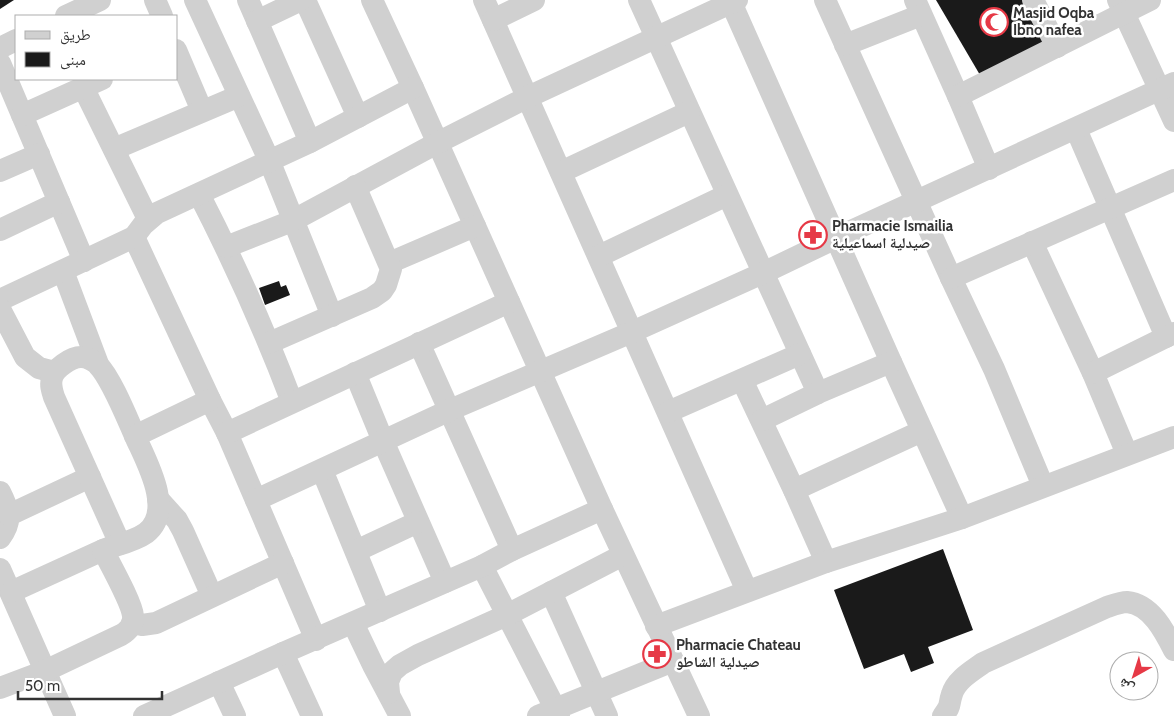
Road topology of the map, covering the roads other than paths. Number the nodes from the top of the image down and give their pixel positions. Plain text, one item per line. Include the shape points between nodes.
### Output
1 (100, 0) edge
2 (155, 0) edge
3 (194, 0) edge
4 (248, 0) edge
5 (301, 0) edge
6 (305, 0) edge
7 (372, 0) edge
8 (534, 0) edge
9 (639, 0) edge
10 (825, 0) edge
11 (1033, 0) edge
12 (1150, 0) edge
13 (733, 1) edge
14 (1121, 6) edge
15 (918, 7) edge
16 (489, 10) edge
17 (68, 15) edge
18 (162, 15) edge
19 (257, 21) junction
20 (208, 30) junction
21 (656, 37) junction
22 (15, 40) edge
23 (178, 43) edge
24 (845, 45) junction
25 (1056, 47) junction
26 (0, 48) edge
27 (178, 55) edge
28 (0, 63) edge
29 (92, 83) edge
30 (1166, 86) edge
31 (414, 88) junction
32 (239, 96) junction
33 (958, 96) junction
34 (528, 97) junction
35 (202, 111) junction
36 (13, 112) edge
37 (690, 112) junction
38 (358, 117) junction
39 (1174, 121) edge
40 (1076, 129) junction
41 (310, 142) junction
42 (438, 143) junction
43 (114, 149) junction
44 (38, 154) junction
45 (269, 160) junction
46 (988, 169) junction
47 (0, 171) edge
48 (561, 172) junction
49 (1174, 180) edge
50 (355, 186) junction
51 (199, 194) junction
52 (727, 195) junction
53 (916, 201) junction
54 (59, 202) junction
55 (1109, 208) junction
56 (148, 219) junction
57 (292, 221) junction
58 (475, 226) junction
59 (0, 230) edge
60 (134, 237) junction
61 (836, 238) junction
62 (1032, 242) junction
63 (226, 247) junction
64 (599, 256) junction
65 (84, 261) junction
66 (389, 263) junction
67 (63, 271) junction
68 (763, 273) junction
69 (951, 278) junction
70 (0, 300) edge
71 (509, 302) junction
72 (0, 309) edge
73 (332, 316) junction
74 (632, 332) junction
75 (1170, 335) edge
76 (269, 343) junction
77 (419, 344) junction
78 (800, 354) junction
79 (890, 362) junction
80 (98, 364) junction
81 (541, 371) junction
82 (54, 372) junction
83 (355, 373) junction
84 (1093, 373) junction
85 (742, 380) junction
86 (818, 393) junction
87 (210, 400) junction
88 (292, 402) junction
89 (450, 410) junction
90 (668, 412) junction
91 (762, 420) junction
92 (922, 431) junction
93 (227, 433) junction
94 (136, 436) junction
95 (1174, 437) edge
96 (383, 442) junction
97 (1127, 454) junction
98 (322, 470) junction
99 (90, 477) junction
100 (1043, 486) junction
101 (794, 490) junction
102 (0, 492) edge
103 (158, 499) junction
104 (256, 500) junction
105 (602, 509) junction
106 (9, 515) junction
107 (962, 518) junction
108 (418, 522) junction
109 (0, 538) edge
110 (112, 547) junction
111 (512, 550) junction
112 (356, 551) junction
113 (623, 555) junction
114 (826, 562) junction
115 (283, 563) junction
116 (482, 566) junction
117 (0, 569) edge
118 (445, 582) junction
119 (747, 591) junction
120 (11, 592) junction
121 (551, 592) junction
122 (212, 596) junction
123 (380, 611) junction
124 (507, 615) junction
125 (132, 623) junction
126 (353, 623) junction
127 (656, 626) junction
128 (316, 640) junction
129 (1174, 650) edge
130 (283, 653) junction
131 (674, 661) junction
132 (45, 670) junction
133 (219, 682) junction
134 (0, 688) edge
135 (596, 693) junction
136 (389, 694) junction
137 (551, 714) edge
138 (65, 716) edge
139 (144, 716) edge
140 (235, 716) edge
141 (312, 716) edge
142 (400, 716) edge
143 (607, 716) edge
144 (699, 716) edge
145 (943, 716) edge

1 - 17 street
2 - 18 street
3 - 20 street
4 - 19 street
5 - 19 street
6 - 38 street
7 - 31 street
8 - 16 street
9 - 21 street
10 - 24 street
11 - 25 street
12 - 14 street
13 - 21 street
13 - 61 street
14 - 25 street
14 - 30 street
15 - 24 street
15 - 33 street
16 - 34 street
19 - 41 street
20 - 23 street
20 - 32 street
21 - 34 street
21 - 37 street
22 - 26 street
24 - 53 street
25 - 33 street
27 - 35 street
28 - 36 street
29 - 36 street
29 - 43 street
30 - 39 street
30 - 40 street
31 - 38 street
31 - 42 street
32 - 35 street
32 - 45 street
33 - 46 street
34 - 42 street
34 - 48 street
35 - 43 street
36 - 44 street
37 - 48 street
37 - 52 street
38 - 41 street
40 - 46 street
40 - 55 street
41 - 45 street
42 - 50 street
42 - 58 street
43 - 56 street
44 - 47 street
44 - 54 street
45 - 51 street
45 - 57 street
46 - 53 street
48 - 64 street
49 - 55 street
50 - 57 street
50 - 66 street
51 - 56 street
51 - 63 street
52 - 64 street
52 - 68 street
53 - 61 street
53 - 69 street
54 - 59 street
54 - 65 street
55 - 62 street
55 - 75 street
56 - 60 street
57 - 63 street
57 - 73 street
58 - 66 street
58 - 71 street
60 - 65 street
60 - 87 street
61 - 68 street
61 - 79 street
62 - 69 street
62 - 84 street
63 - 76 street
64 - 74 street
65 - 67 street
66 - 73 street via 390,276 382,291
67 - 70 street
67 - 80 street
68 - 74 street
68 - 78 street
69 - 100 street via 994,369
71 - 77 street
71 - 81 street
72 - 82 street via 25,357 38,368
73 - 76 street
74 - 81 street
74 - 90 street
75 - 84 street
76 - 88 street
77 - 83 street
77 - 89 street
78 - 85 street
78 - 86 street
79 - 86 street
79 - 92 street
80 - 82 street via 81,357
80 - 94 street
81 - 89 street
81 - 105 street
82 - 99 street via 51,389
83 - 88 street
83 - 96 street
84 - 97 street
85 - 90 street
85 - 91 street
86 - 91 street
87 - 93 street
87 - 94 street
88 - 93 street
89 - 96 street
89 - 111 street
90 - 119 street
91 - 101 street
92 - 101 street
92 - 107 street
93 - 104 street
94 - 103 street via 157,487
95 - 97 street
96 - 98 street
96 - 108 street
97 - 100 street
98 - 104 street
98 - 112 street
99 - 106 street
99 - 110 street
100 - 107 street
101 - 114 street
102 - 106 street
103 - 110 street via 152,528
103 - 122 street via 177,520
104 - 115 street
105 - 111 street
105 - 113 street
106 - 109 street
107 - 114 street
108 - 112 street
108 - 118 street
110 - 120 street
110 - 125 street via 133,616
111 - 116 street
112 - 123 street
113 - 121 street
113 - 127 street
114 - 119 street
115 - 122 street
115 - 128 street
116 - 118 street
116 - 124 street
117 - 120 street
118 - 123 street
119 - 127 street
120 - 132 street
121 - 124 street
121 - 135 street
122 - 125 street via 156,623
123 - 126 street
124 - 136 street via 400,665 388,682
124 - 137 street
125 - 132 street via 122,635
126 - 128 street
126 - 136 street
127 - 131 street
128 - 130 street
129 - 145 street via 1161,624 1138,606 1126,602 1108,606 983,663 956,687 951,705
130 - 133 street
130 - 141 street
131 - 135 street
131 - 144 street
132 - 134 street
132 - 138 street
133 - 139 street
133 - 140 street
135 - 137 street
135 - 143 street
136 - 142 street

